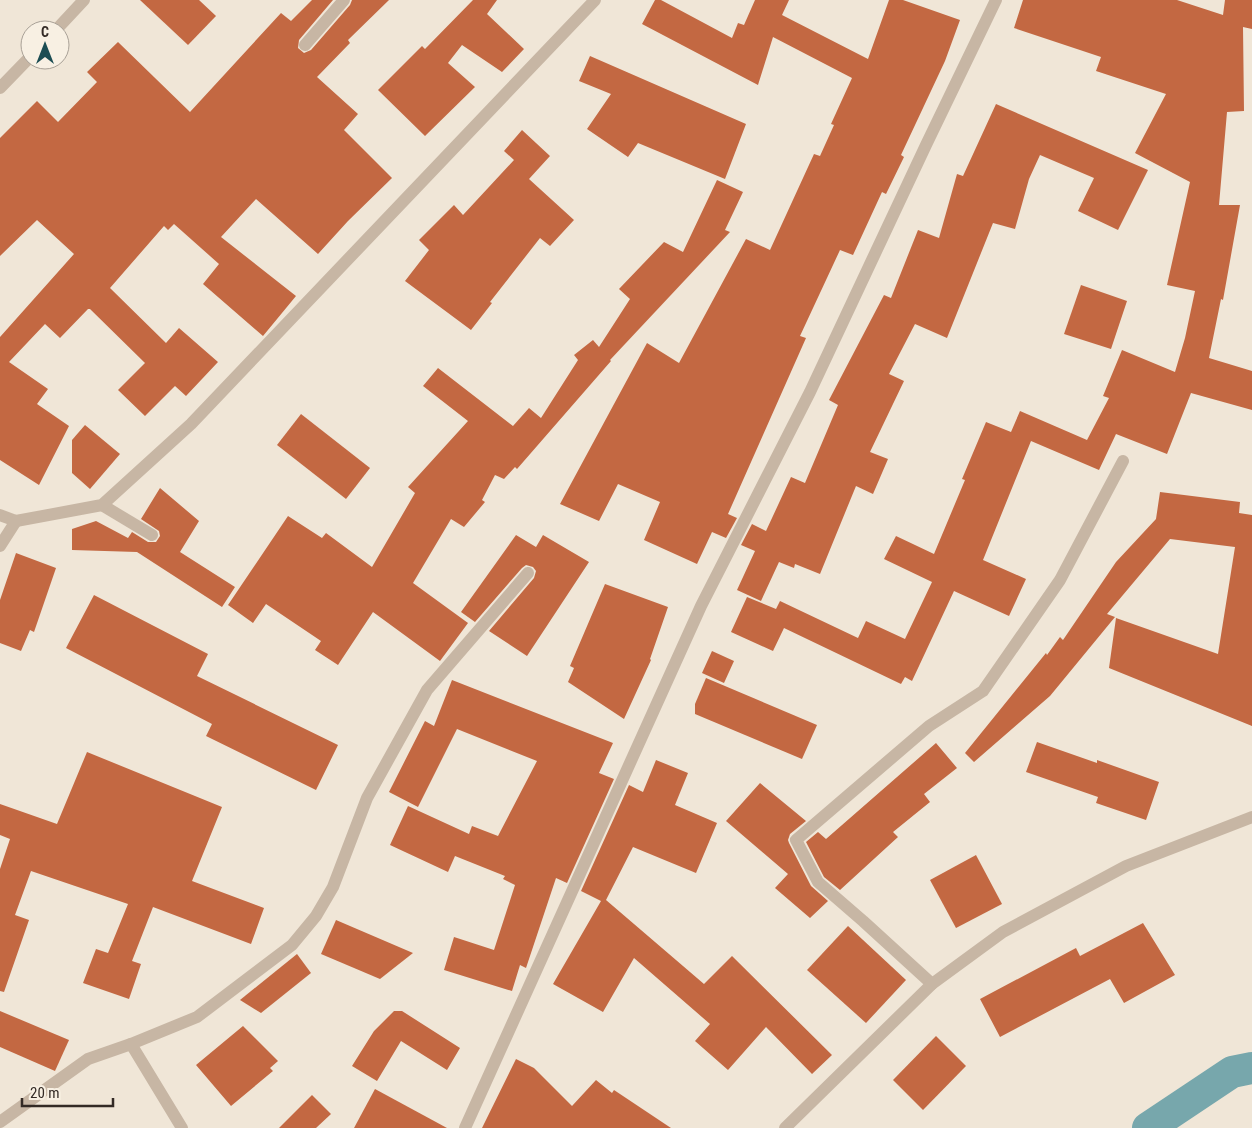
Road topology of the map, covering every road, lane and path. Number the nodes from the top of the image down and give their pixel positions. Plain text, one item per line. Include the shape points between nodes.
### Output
1 (84, 0) edge
2 (344, 0) edge
3 (595, 0) edge
4 (996, 0) edge
5 (65, 20) edge
6 (305, 45) dead end
7 (20, 67) edge
8 (0, 88) edge
9 (1123, 461) dead end
10 (102, 504) junction
11 (0, 515) edge
12 (16, 521) junction
13 (152, 535) dead end
14 (0, 546) edge
15 (528, 573) dead end
16 (1252, 817) edge
17 (932, 984) junction
18 (131, 1044) junction
19 (0, 1122) edge
20 (182, 1128) edge
21 (465, 1128) edge
22 (785, 1128) edge

1 - 5 street
2 - 6 street
3 - 10 street via 191,424
4 - 21 street via 810,392 701,606
7 - 8 street
9 - 17 street via 1060,580 983,691 929,726 796,840 818,882
10 - 12 street
10 - 13 street
11 - 12 street
12 - 14 street
15 - 18 street via 427,690 367,798 333,887 316,916 292,945 197,1017
16 - 17 street via 1126,866 1003,932
17 - 22 street
18 - 19 street via 88,1059
18 - 20 street

